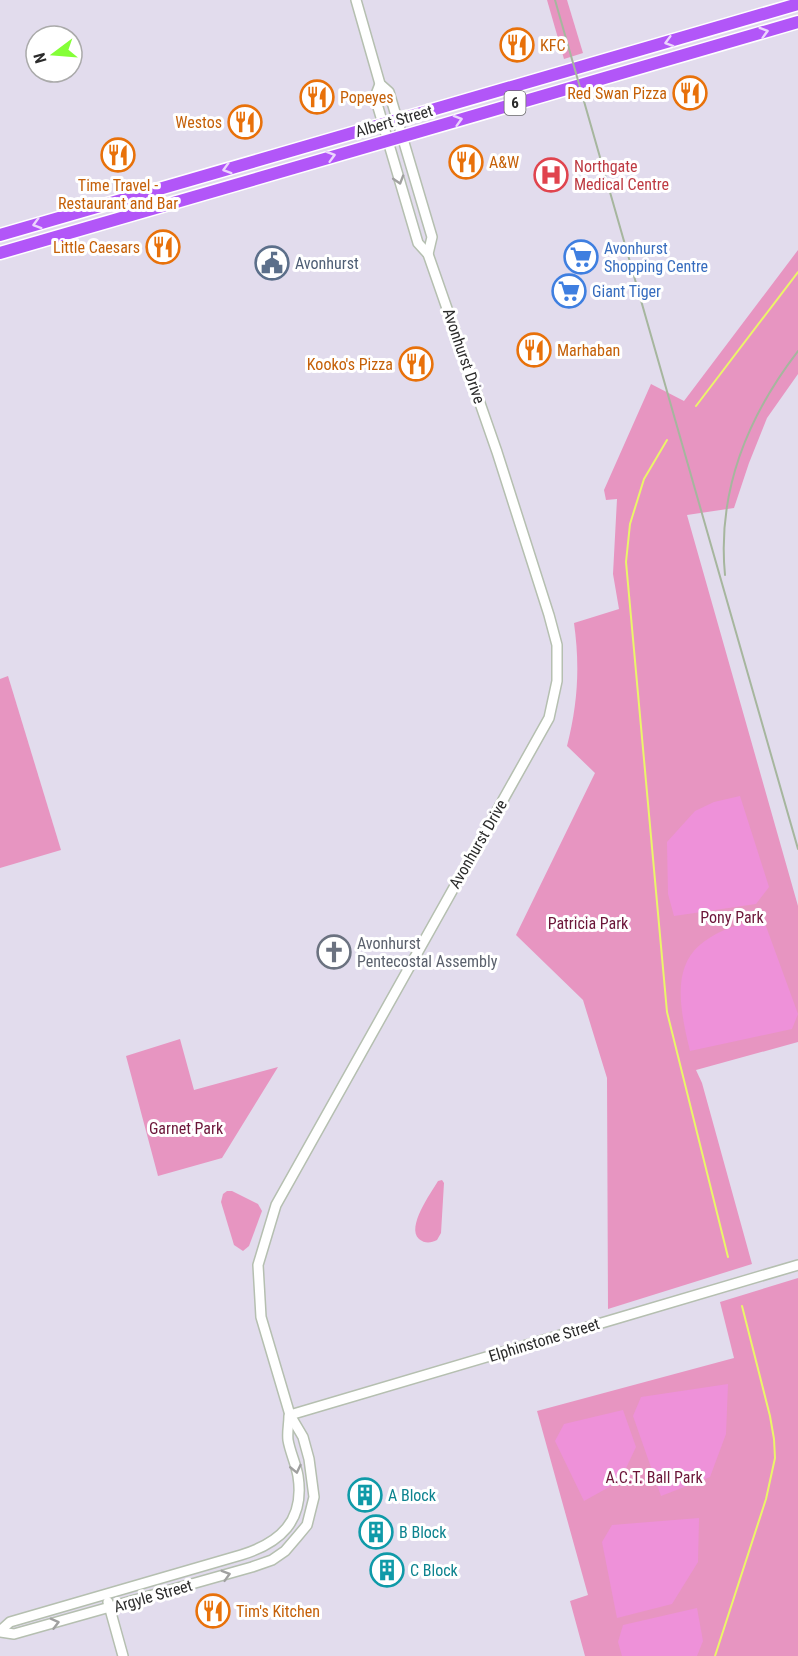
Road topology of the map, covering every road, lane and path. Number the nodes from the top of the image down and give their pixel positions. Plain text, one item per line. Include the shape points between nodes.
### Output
1 (356, 0) edge
2 (798, 4) edge
3 (798, 22) edge
4 (380, 84) junction
5 (397, 120) junction
6 (382, 124) junction
7 (401, 136) junction
8 (387, 140) junction
9 (0, 235) edge
10 (0, 253) edge
11 (429, 254) junction
12 (798, 1265) edge
13 (290, 1415) junction
14 (290, 1522) joint
15 (297, 1537) joint
16 (106, 1594) junction
17 (110, 1608) junction
18 (0, 1631) edge
19 (123, 1656) edge

1 - 4 street
2 -> 5 main road, Albert Street / 6
7 -> 3 main road, Albert Street / 6
4 - 5 street, Avonhurst Drive via 389,92
4 - 6 street, Avonhurst Drive via 375,97
5 - 6 main road, Albert Street / 6
5 - 7 street, Avonhurst Drive
6 - 8 street, Avonhurst Drive
6 -> 9 main road, Albert Street / 6
7 - 8 main road, Albert Street / 6
7 - 11 street, Avonhurst Drive via 432,237
10 -> 8 main road, Albert Street / 6
8 -> 11 street, Avonhurst Drive via 418,243
11 - 13 street, Avonhurst Drive via 549,615 556,645 557,681 549,718 530,754 276,1205 258,1264 261,1317
12 - 13 street, Elphinstone Street
13 -> 14 street, Avonhurst Drive via 288,1438 299,1493
13 - 15 street, Avonhurst Drive via 303,1437 314,1487 307,1525
14 - 16 street, Argyle Street via 282,1534 260,1549
17 -> 15 street, Argyle Street via 272,1560
16 - 17 street
16 - 18 street, Argyle Street via 10,1622
18 -> 17 street, Argyle Street via 14,1634
17 - 19 street

